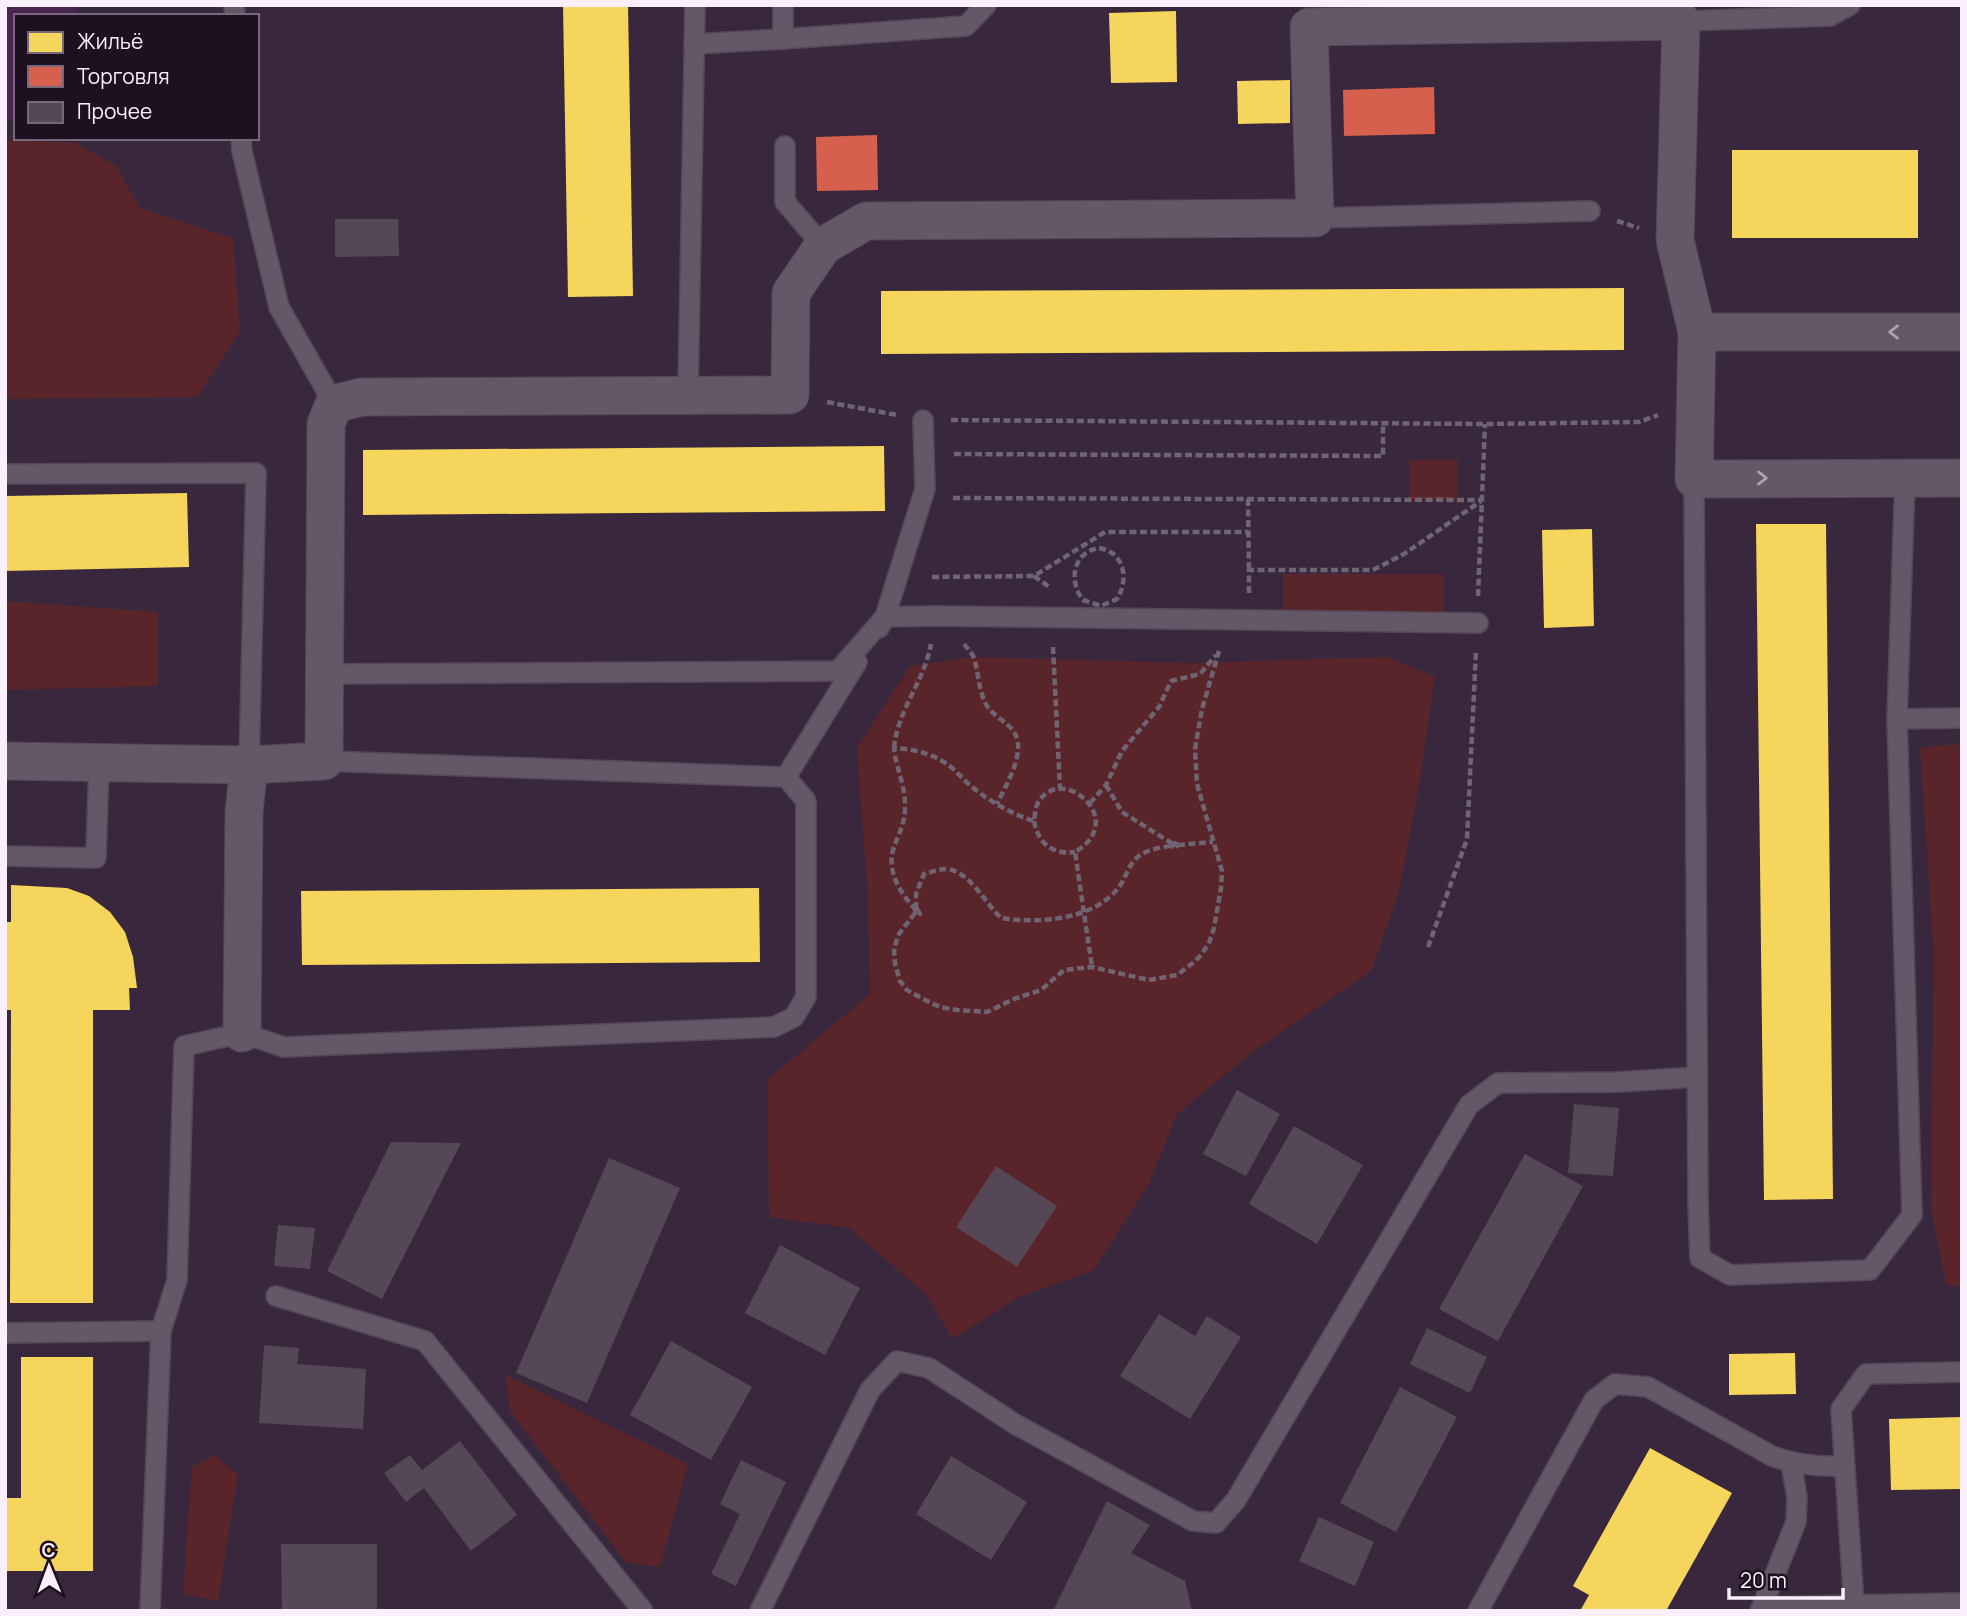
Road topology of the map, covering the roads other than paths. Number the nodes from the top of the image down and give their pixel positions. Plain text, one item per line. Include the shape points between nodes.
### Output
1 (695, 5) edge
2 (783, 5) edge
3 (986, 5) edge
4 (1850, 5) edge
5 (1477, 15) edge
6 (1309, 16) edge
7 (1681, 21) junction
8 (783, 39) junction
9 (694, 44) junction
10 (241, 140) edge
11 (785, 146) dead end
12 (1590, 211) road end
13 (1315, 218) junction
14 (823, 246) junction
15 (1697, 332) junction
16 (1962, 332) edge
17 (688, 395) junction
18 (334, 404) junction
19 (923, 420) road end
20 (5, 474) edge
21 (1905, 477) junction
22 (1962, 478) edge
23 (1693, 479) junction
24 (885, 617) junction
25 (1478, 624) road end
26 (324, 674) junction
27 (1962, 718) edge
28 (1898, 719) junction
29 (5, 761) edge
30 (324, 761) junction
31 (99, 762) junction
32 (249, 765) junction
33 (786, 777) junction
34 (5, 856) edge
35 (242, 1033) junction
36 (1697, 1077) junction
37 (276, 1296) dead end
38 (162, 1331) junction
39 (5, 1333) edge
40 (1962, 1372) edge
41 (1791, 1464) junction
42 (1844, 1466) junction
43 (1962, 1603) edge
44 (1854, 1605) junction
45 (1761, 1609) edge
46 (150, 1611) edge
47 (643, 1611) edge
48 (760, 1611) edge
49 (1478, 1611) edge

1 - 9 lane
2 - 8 lane
3 - 8 lane via 966,26
4 - 7 lane via 1830,16
5 - 6 street
5 - 7 street
6 - 13 street
7 - 15 street via 1675,240
8 - 9 lane
9 - 17 lane
10 - 18 lane via 279,307
11 - 14 lane via 785,202
12 - 13 lane
13 - 14 street via 866,221
14 - 17 street via 791,293 790,395
16 -> 15 street
15 - 23 street
17 - 18 street via 362,397
18 - 26 street via 326,424
19 - 24 lane via 925,489
20 - 32 lane via 256,473
21 - 22 street
23 -> 21 street
21 - 28 lane
23 - 36 lane
24 - 25 lane
24 - 26 lane via 838,671
24 - 33 lane
26 - 30 street
27 - 28 lane
28 - 36 lane via 1912,1215 1870,1270 1730,1275 1700,1258
29 - 31 street
30 - 32 street
30 - 33 lane
31 - 32 street
31 - 34 lane via 96,858
32 - 35 street via 244,812
33 - 35 lane via 806,801 806,997 794,1017 774,1027 284,1047
35 - 38 lane via 184,1046 177,1280
36 - 48 lane via 1498,1083 1469,1105 1236,1500 1216,1523 1193,1521 1015,1424 929,1368 897,1361 870,1390
37 - 47 lane via 425,1341
38 - 39 lane
38 - 46 lane
40 - 42 lane via 1866,1374 1841,1409
41 - 42 lane
41 - 45 lane via 1796,1522
41 - 49 lane via 1648,1387 1615,1384 1594,1400
42 - 44 lane
43 - 44 lane
44 - 45 lane

